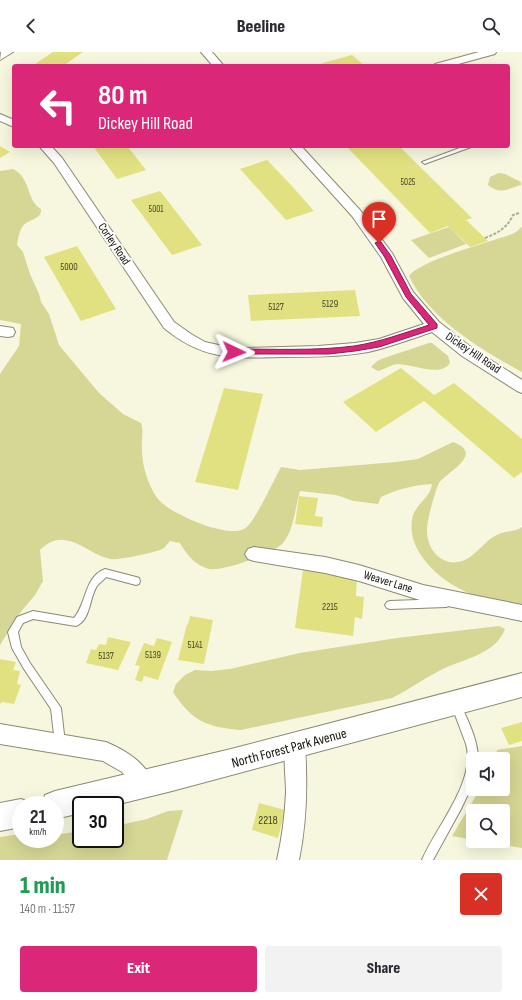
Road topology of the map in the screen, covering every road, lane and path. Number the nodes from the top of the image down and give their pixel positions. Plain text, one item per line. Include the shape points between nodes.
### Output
1 (8, 52) edge
2 (206, 52) edge
3 (491, 52) edge
4 (0, 57) edge
5 (217, 64) edge
6 (446, 64) edge
7 (0, 117) edge
8 (12, 123) edge
9 (47, 148) edge
10 (297, 148) edge
11 (465, 148) edge
12 (425, 162) dead end
13 (519, 213) dead end
14 (485, 238) dead end
15 (434, 326) junction
16 (522, 387) edge
17 (254, 554) dead end
18 (136, 581) dead end
19 (464, 602) junction
20 (390, 605) dead end
21 (522, 613) edge
22 (522, 685) edge
23 (456, 703) junction
24 (0, 734) edge
25 (60, 744) junction
26 (295, 747) junction
27 (145, 785) junction
28 (64, 803) edge
29 (12, 815) edge
30 (0, 817) edge
31 (288, 860) edge
32 (427, 860) edge

1 - 4 street
2 - 5 street
3 - 6 street
7 - 8 street
9 - 15 street, Corley Road via 169,324 187,338 205,347 245,353 329,351 379,344
10 - 15 street, Dickey Hill Road via 356,213 387,256 408,296
11 - 12 lane
13 - 14 path via 513,215 504,230
15 - 16 street, Dickey Hill Road via 467,352
17 - 19 street, Weaver Lane via 325,565
18 - 25 lane via 105,573 93,584 82,615 76,622 32,615 20,620 12,632 16,648 56,708
19 - 20 lane
19 - 21 street, Weaver Lane
22 - 23 main road, North Forest Park Avenue
23 - 26 main road, North Forest Park Avenue
23 - 32 lane via 473,751 472,769 466,787
24 - 25 street
25 - 27 street via 106,752 129,765
26 - 27 main road, North Forest Park Avenue
26 - 31 street via 297,794 293,839
27 - 28 main road, North Forest Park Avenue
29 - 30 main road

